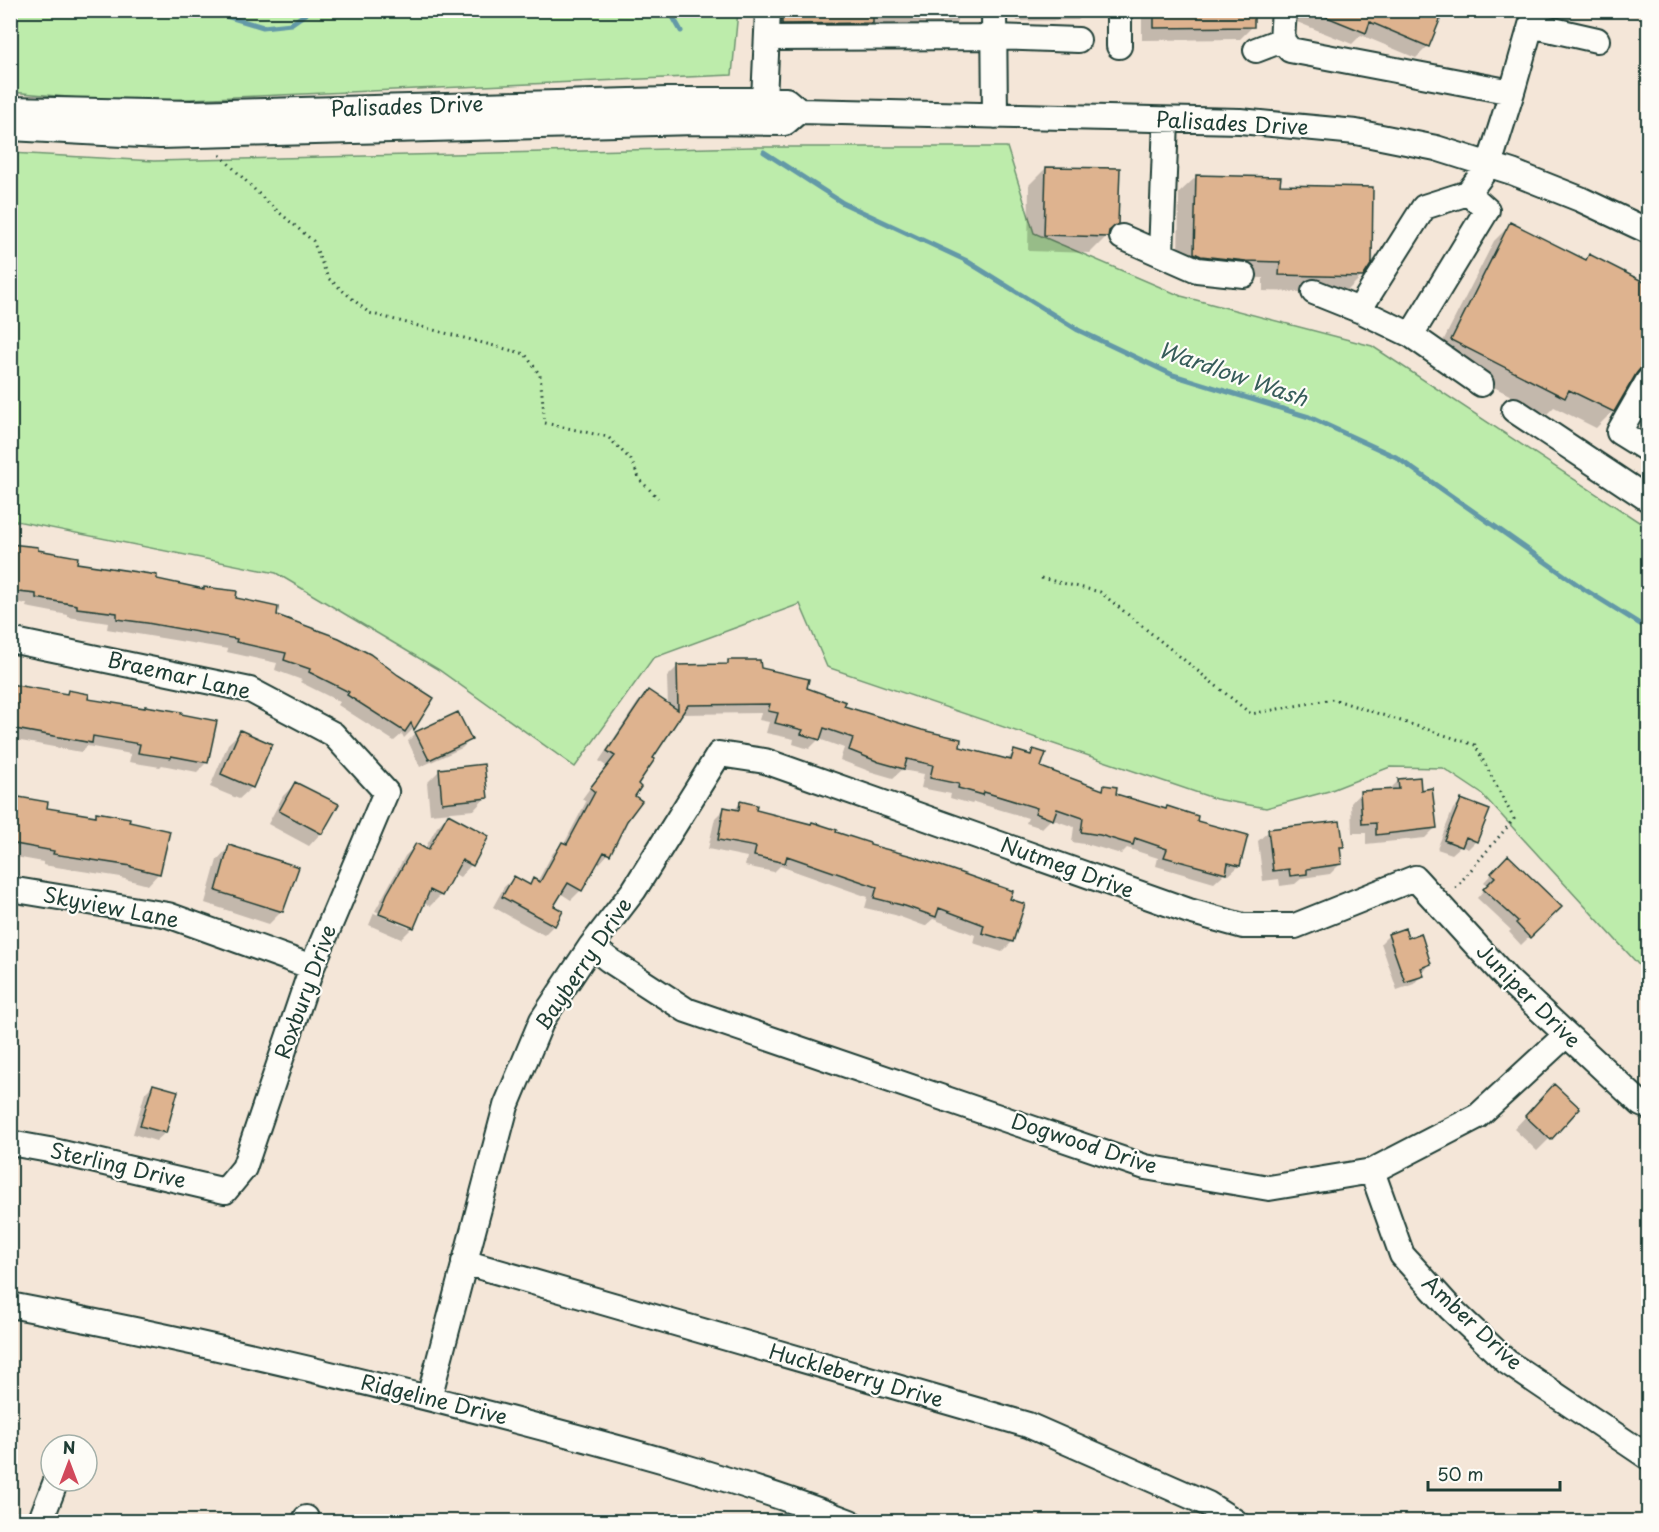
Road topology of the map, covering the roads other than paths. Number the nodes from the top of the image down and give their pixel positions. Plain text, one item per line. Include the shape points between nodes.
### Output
1 (768, 10) edge
2 (994, 10) edge
3 (1119, 10) edge
4 (1284, 10) edge
5 (767, 38) junction
6 (994, 38) junction
7 (1078, 40) dead end
8 (1282, 40) junction
9 (1597, 40) dead end
10 (1119, 46) dead end
11 (1256, 50) dead end
12 (1512, 92) junction
13 (764, 100) junction
14 (10, 109) edge
15 (799, 111) junction
16 (995, 116) junction
17 (1166, 120) junction
18 (10, 128) edge
19 (1489, 165) junction
20 (1468, 193) junction
21 (1648, 231) edge
22 (1122, 237) dead end
23 (1161, 254) junction
24 (1244, 274) dead end
25 (1314, 292) dead end
26 (1359, 310) junction
27 (1411, 335) junction
28 (1648, 381) edge
29 (1481, 384) dead end
30 (1514, 410) dead end
31 (1648, 450) edge
32 (1648, 497) edge
33 (10, 640) edge
34 (720, 754) joint
35 (386, 792) joint
36 (1415, 878) joint
37 (10, 889) edge
38 (591, 946) junction
39 (312, 967) junction
40 (1566, 1035) junction
41 (1648, 1107) edge
42 (10, 1143) edge
43 (1371, 1171) junction
44 (225, 1191) joint
45 (464, 1262) junction
46 (10, 1305) edge
47 (429, 1398) junction
48 (1648, 1457) edge
49 (51, 1493) edge
50 (824, 1517) edge
51 (40, 1521) edge
52 (850, 1521) edge
53 (1236, 1521) edge

1 - 5 street
2 - 6 street
3 - 10 street
4 - 8 street
5 - 6 street
5 - 13 street
6 - 7 street
6 - 16 street
8 - 11 street
8 - 12 street via 1290,50
9 - 12 street via 1531,25
12 - 19 street
13 - 14 street, Palisades Drive via 191,113
13 - 15 street, Palisades Drive via 786,100
15 - 16 street, Palisades Drive
15 - 18 street, Palisades Drive via 785,123 684,122 160,136
16 - 17 street, Palisades Drive
17 - 19 street, Palisades Drive via 1240,121 1356,132 1436,148
17 - 23 street
19 - 20 street
19 - 21 street, Palisades Drive via 1580,199
20 - 26 street via 1424,207
20 - 27 street via 1486,210
22 - 23 street
23 - 24 street via 1197,270
25 - 26 street
26 - 27 street
27 - 29 street
28 - 31 street via 1618,432
30 - 32 street
33 - 35 street, Braemar Lane via 250,690 333,734
34 - 36 street, Nutmeg Drive via 765,761 1189,911 1244,926 1296,926
34 - 38 street, Bayberry Drive via 634,890
35 - 39 street, Roxbury Drive
36 - 40 street, Juniper Drive via 1508,980
37 - 39 street, Skyview Lane via 168,915
38 - 43 street, Dogwood Drive via 686,1010 1145,1167 1269,1188
38 - 45 street, Bayberry Drive via 542,1020 506,1106
39 - 44 street, Roxbury Drive via 244,1168
40 - 41 street, Juniper Drive
40 - 43 street, Dogwood Drive via 1478,1116
42 - 44 street, Sterling Drive
43 - 48 street, Amber Drive via 1402,1255 1450,1308 1507,1362
45 - 47 street, Bayberry Drive
45 - 53 street, Huckleberry Drive via 1028,1425 1208,1504
46 - 47 street, Ridgeline Drive
47 - 50 street, Ridgeline Drive via 753,1486
49 - 51 street
50 - 52 street, Ridgeline Drive

